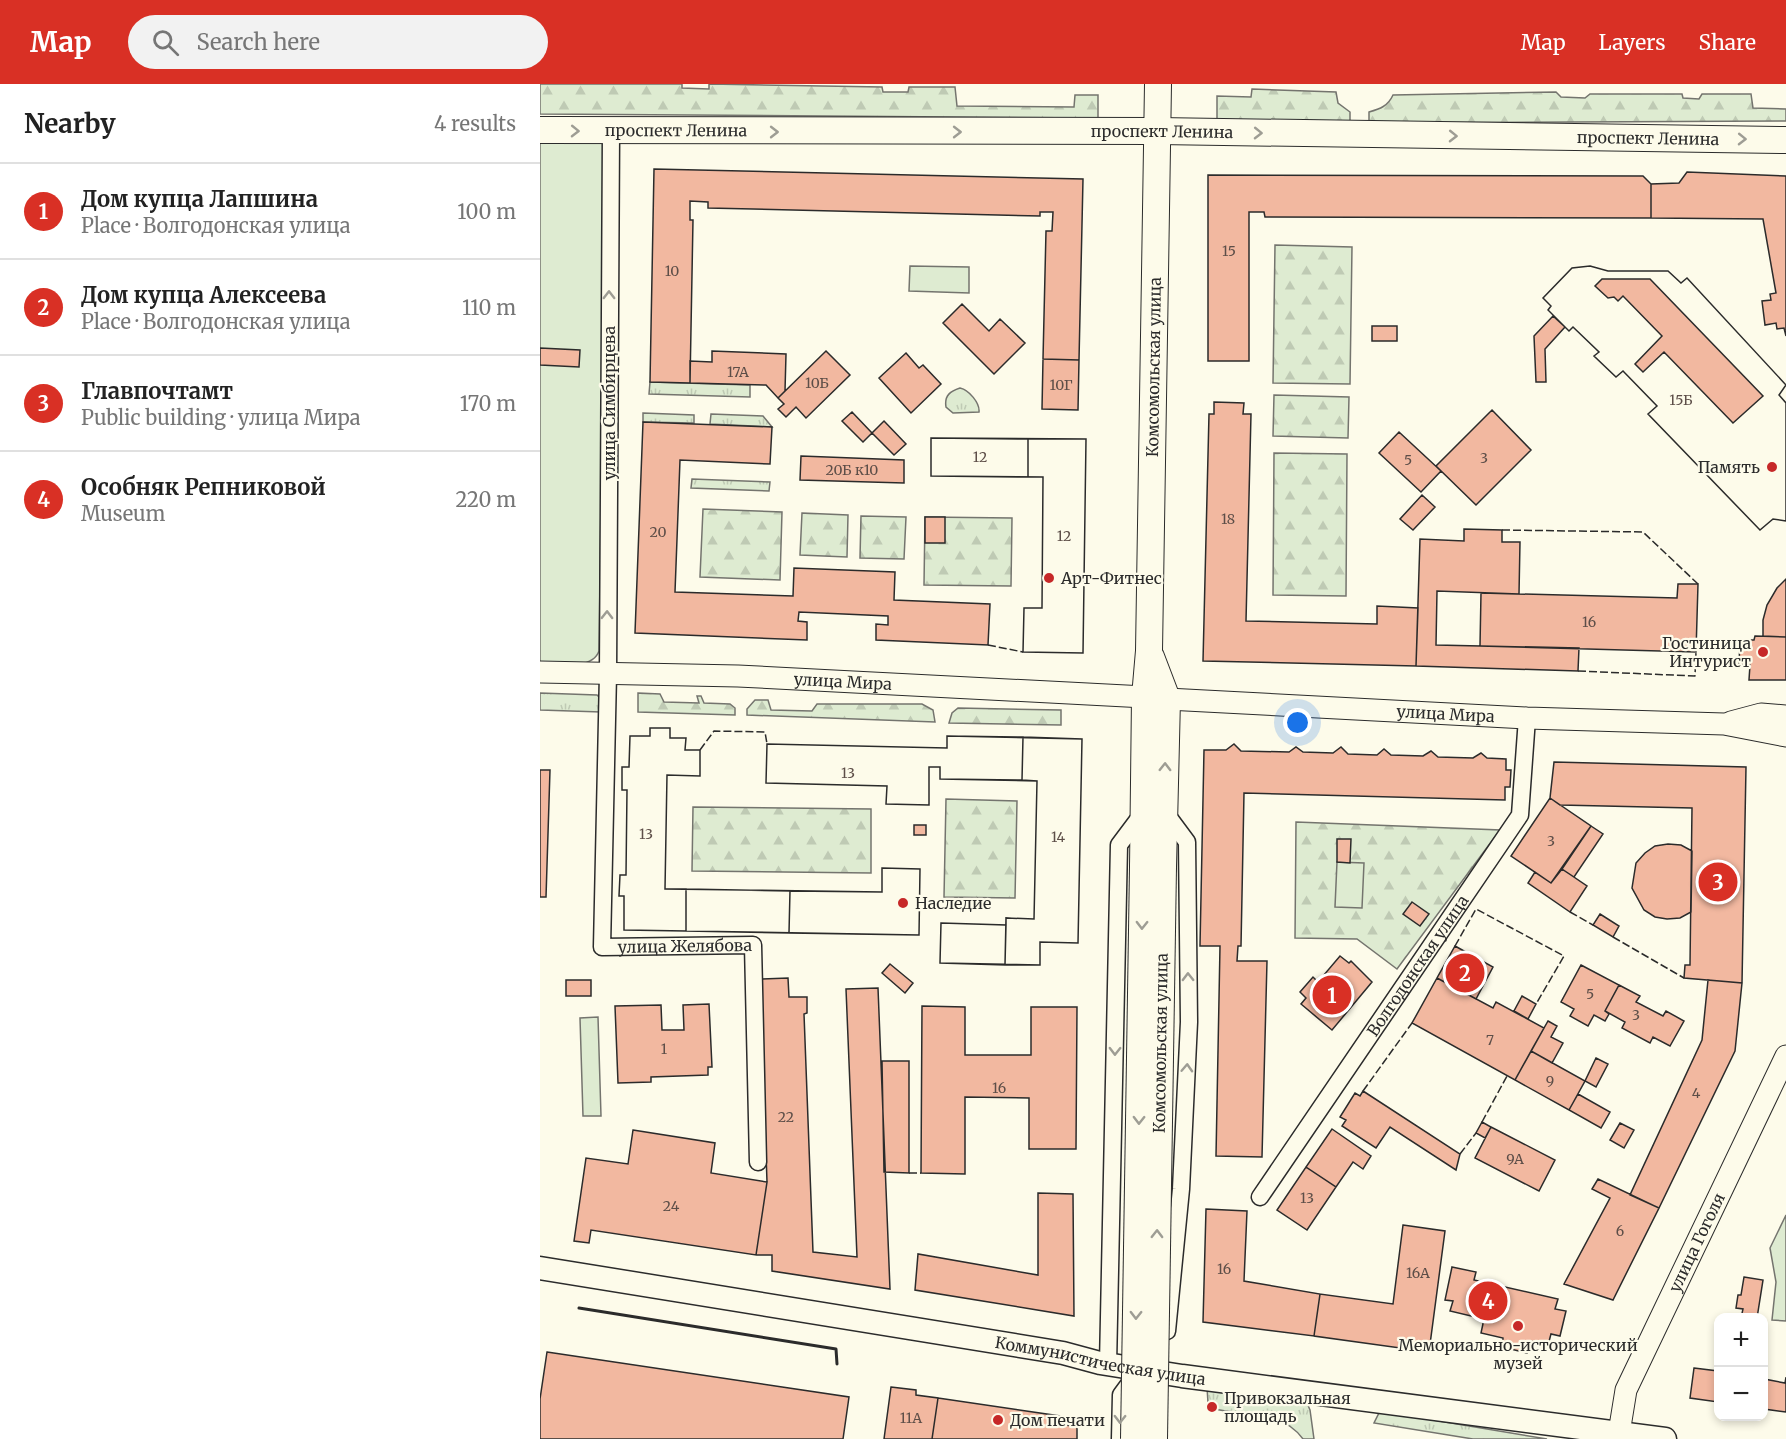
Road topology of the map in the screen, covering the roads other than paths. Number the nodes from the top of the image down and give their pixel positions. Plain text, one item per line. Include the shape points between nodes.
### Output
1 (1158, 84) edge
2 (540, 130) edge
3 (1158, 131) junction
4 (611, 132) junction
5 (1786, 140) edge
6 (540, 672) edge
7 (608, 674) junction
8 (1156, 698) junction
9 (1786, 716) edge
10 (1527, 718) junction
11 (1724, 724) junction
12 (1786, 736) edge
13 (1154, 812) junction
14 (1153, 867) junction
15 (1786, 1056) edge
16 (758, 1162) dead end
17 (1260, 1197) dead end
18 (540, 1268) edge
19 (1104, 1364) junction
20 (1155, 1372) junction
21 (1121, 1395) junction
22 (1619, 1433) junction
23 (1120, 1439) edge
24 (1134, 1439) edge
25 (1154, 1439) edge
26 (1167, 1439) edge
27 (1665, 1439) edge

1 - 3 main road, Комсомольская улица
2 -> 4 main road, проспект Ленина
4 -> 3 main road, проспект Ленина
3 -> 5 main road, проспект Ленина
3 - 8 main road, Комсомольская улица via 1149,651
7 -> 4 street, улица Симбирцева
6 - 7 street, улица Мира
7 - 8 street, улица Мира via 738,676
7 - 16 street, улица Желябова via 602,947 753,945
8 - 10 street, улица Мира
8 - 13 main road, Комсомольская улица
9 - 11 street, улица Мира via 1761,714
10 - 11 street, улица Мира
10 - 17 street, Волгодонская улица via 1520,815
11 - 12 street, улица Мира
13 - 14 main road, Комсомольская улица
13 -> 19 street via 1119,844
20 -> 13 street via 1181,1190 1189,1035 1186,842
14 -> 24 main road, Комсомольская улица, bridge
25 -> 14 main road, Комсомольская улица, bridge
15 - 22 street, улица Гоголя via 1626,1390
18 - 19 main road, Коммунистическая улица via 1063,1353
19 - 20 main road, Коммунистическая улица
19 - 21 street via 1117,1380
20 - 21 street via 1134,1377
20 - 22 main road, Коммунистическая улица
20 - 26 street
21 -> 23 street
22 - 27 main road, Коммунистическая улица

